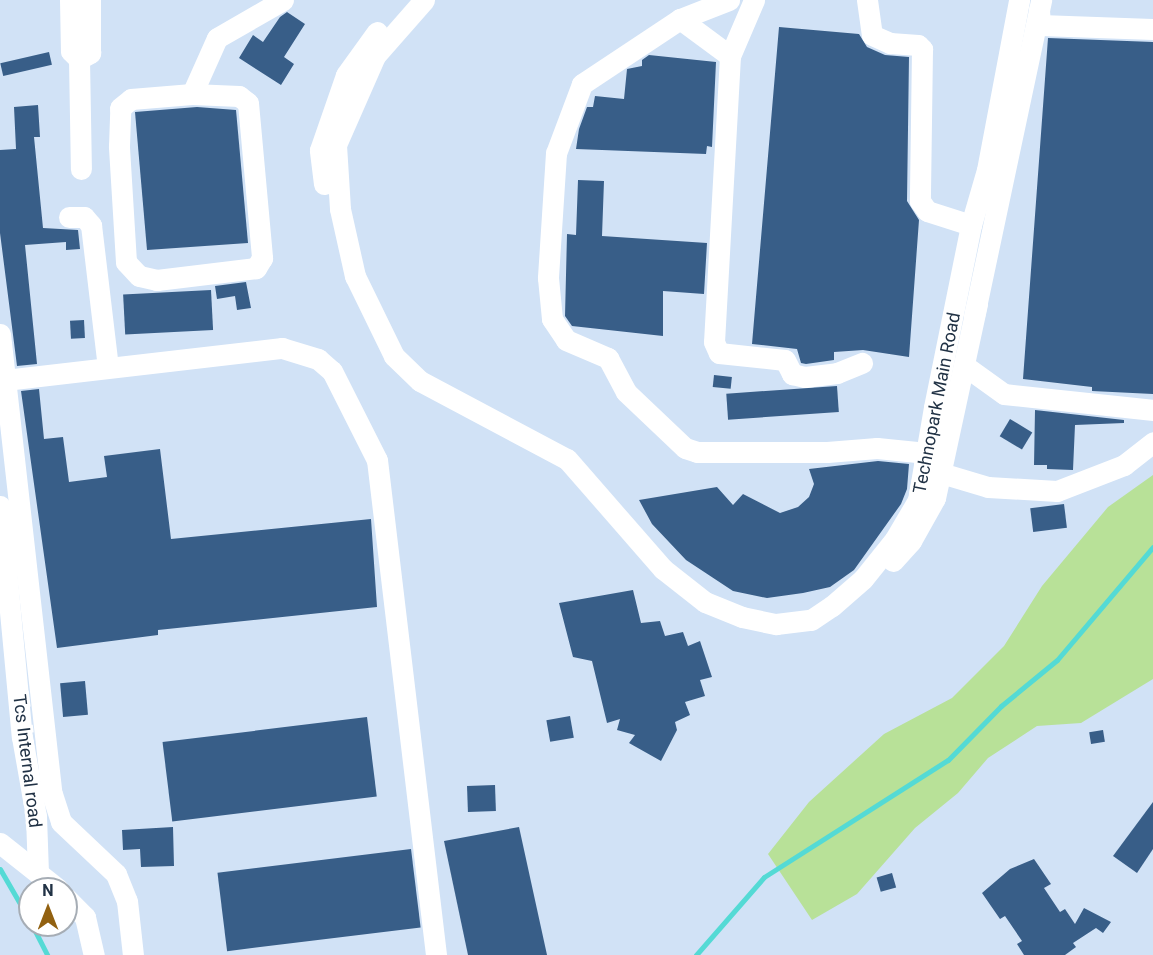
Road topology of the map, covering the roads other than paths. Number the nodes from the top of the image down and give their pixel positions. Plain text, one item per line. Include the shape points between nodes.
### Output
1 (284, 0) edge
2 (404, 0) edge
3 (423, 0) edge
4 (729, 0) edge
5 (754, 0) edge
6 (867, 0) edge
7 (1019, 0) edge
8 (89, 2) edge
9 (1040, 5) edge
10 (680, 19) junction
11 (1153, 29) edge
12 (730, 56) junction
13 (192, 94) junction
14 (81, 169) dead end
15 (69, 217) dead end
16 (971, 225) junction
17 (977, 303) junction
18 (0, 334) edge
19 (861, 363) dead end
20 (965, 366) junction
21 (108, 367) junction
22 (5, 380) junction
23 (1153, 410) edge
24 (1153, 442) edge
25 (927, 453) junction
26 (941, 473) junction
27 (935, 498) junction
28 (0, 506) edge
29 (46, 733) junction
30 (22, 737) junction
31 (0, 843) edge
32 (38, 873) junction
33 (43, 877) edge
34 (78, 910) edge
35 (94, 955) edge
36 (133, 955) edge
37 (436, 955) edge

1 - 13 street via 217,38
2 - 27 street, Technopark Main Road via 346,75 320,150 328,224 355,300 373,340 412,388 519,438 564,467 653,574 682,599 749,630 802,633 833,618 870,588 904,549
3 - 25 street, Technopark Main Road via 375,56 336,145 340,209 355,276 399,362 420,381 567,459 643,548 682,585 714,607 764,623 811,620 863,579 895,539 918,500
4 - 10 street
5 - 12 street
6 - 16 street via 872,35 922,49 920,201 927,211
7 - 16 street, Technopark Main Road via 987,170
8 - 14 street via 90,52 79,59
9 - 11 street via 1040,25
9 - 17 street, Technopark Main Road
10 - 12 street
10 - 25 street via 582,84 556,153 548,287 552,319 566,340 608,358 626,392 691,450 826,452 877,448
12 - 19 street via 717,236 718,353 785,360 792,374 805,377 837,373
13 - 13 street via 131,99 120,108 126,262 139,276 157,280 236,270 256,267 262,258 248,103 239,96
15 - 21 street via 84,217 91,225
16 - 25 street, Technopark Main Road
17 - 20 street, Technopark Main Road
17 - 27 street, Technopark Main Road
18 - 22 street
20 - 23 street via 1004,394
20 - 26 street, Technopark Main Road
21 - 22 street
21 - 37 street via 282,348 318,359 338,381 377,460
22 - 29 street
24 - 26 street via 1124,465 1057,491 988,487
26 - 27 street, Technopark Main Road
28 - 30 street, Tcs Internal road
29 - 30 street
29 - 36 street via 56,811 69,831 97,851 116,874 127,900
30 - 32 street, Tcs Internal road via 36,816
31 - 32 street
32 - 33 street
34 - 35 street via 85,917

